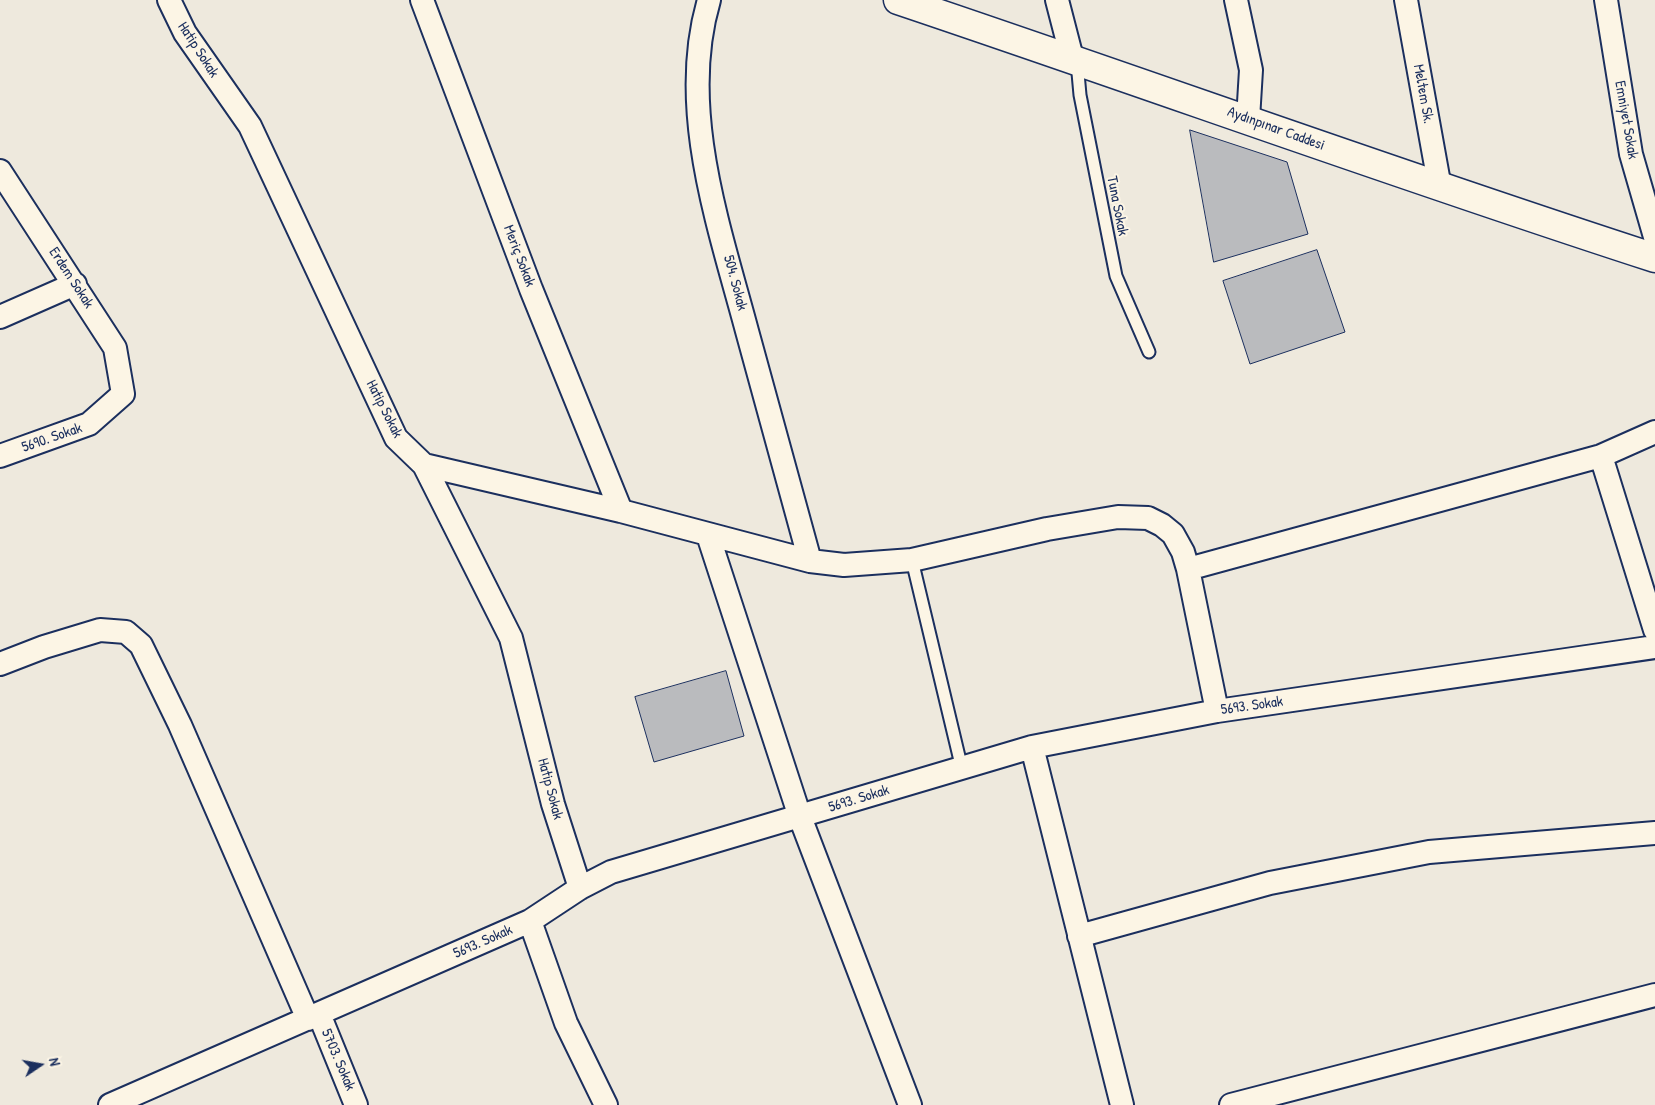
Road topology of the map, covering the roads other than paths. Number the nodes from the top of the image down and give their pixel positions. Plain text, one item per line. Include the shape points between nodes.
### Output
1 (169, 0) edge
2 (422, 0) edge
3 (709, 0) edge
4 (898, 0) edge
5 (1057, 0) edge
6 (1236, 0) edge
7 (1406, 0) edge
8 (1606, 0) edge
9 (1074, 59) junction
10 (1248, 119) junction
11 (0, 171) edge
12 (1440, 188) junction
13 (1655, 237) edge
14 (1655, 258) edge
15 (75, 284) junction
16 (0, 317) edge
17 (1149, 352) dead end
18 (123, 394) joint
19 (1655, 432) edge
20 (0, 456) edge
21 (1601, 456) junction
22 (424, 465) junction
23 (621, 511) junction
24 (708, 535) junction
25 (912, 560) junction
26 (810, 561) junction
27 (1188, 569) junction
28 (1655, 630) edge
29 (1655, 647) edge
30 (0, 664) edge
31 (1217, 712) junction
32 (1032, 747) junction
33 (962, 768) junction
34 (800, 817) junction
35 (1655, 833) edge
36 (580, 888) junction
37 (530, 921) junction
38 (1079, 936) junction
39 (1655, 995) edge
40 (313, 1017) junction
41 (118, 1103) edge
42 (356, 1105) edge
43 (606, 1105) edge
44 (910, 1105) edge
45 (1122, 1105) edge
46 (1231, 1105) edge

1 - 22 street, Hatip Sokak via 185,33 250,126 396,438
2 - 23 street, Meriç Sokak via 531,289
3 - 26 street, 504. Sokak via 703,23 698,99 708,183
4 - 9 main road, Aydınpınar Caddesi
5 - 9 street
6 - 10 street via 1251,70
7 - 12 street, Meltem Sk.
8 - 13 street, Emniyet Sokak via 1631,154
9 - 10 main road, Aydınpınar Caddesi
9 - 17 lane, Tuna Sokak via 1116,276
10 - 12 main road, Aydınpınar Caddesi
11 - 15 street, Erdem Sokak
12 - 14 main road, Aydınpınar Caddesi
15 - 16 street
15 - 18 street, Erdem Sokak via 115,348
18 - 20 street, 5690. Sokak via 89,424
19 - 21 street
21 - 27 street
21 - 28 street
22 - 23 street
22 - 36 street, Hatip Sokak via 511,638 553,804
23 - 24 street
24 - 26 street
24 - 34 street
25 - 26 street via 844,566
25 - 27 street via 1047,529 1118,517 1148,518 1162,525 1173,534
25 - 33 lane
27 - 31 street
29 - 31 street, 5693. Sokak
30 - 40 street, 5703. Sokak via 100,630 126,632 141,645
31 - 32 street, 5693. Sokak
32 - 33 street, 5693. Sokak
32 - 38 street
33 - 34 street, 5693. Sokak
34 - 36 street, 5693. Sokak via 610,872
34 - 44 street
35 - 38 street via 1429,852 1270,883
36 - 37 street, 5693. Sokak
37 - 40 street, 5693. Sokak
37 - 43 street via 566,1023
38 - 45 street
39 - 46 street
40 - 41 street, 5693. Sokak
40 - 42 street, 5703. Sokak

